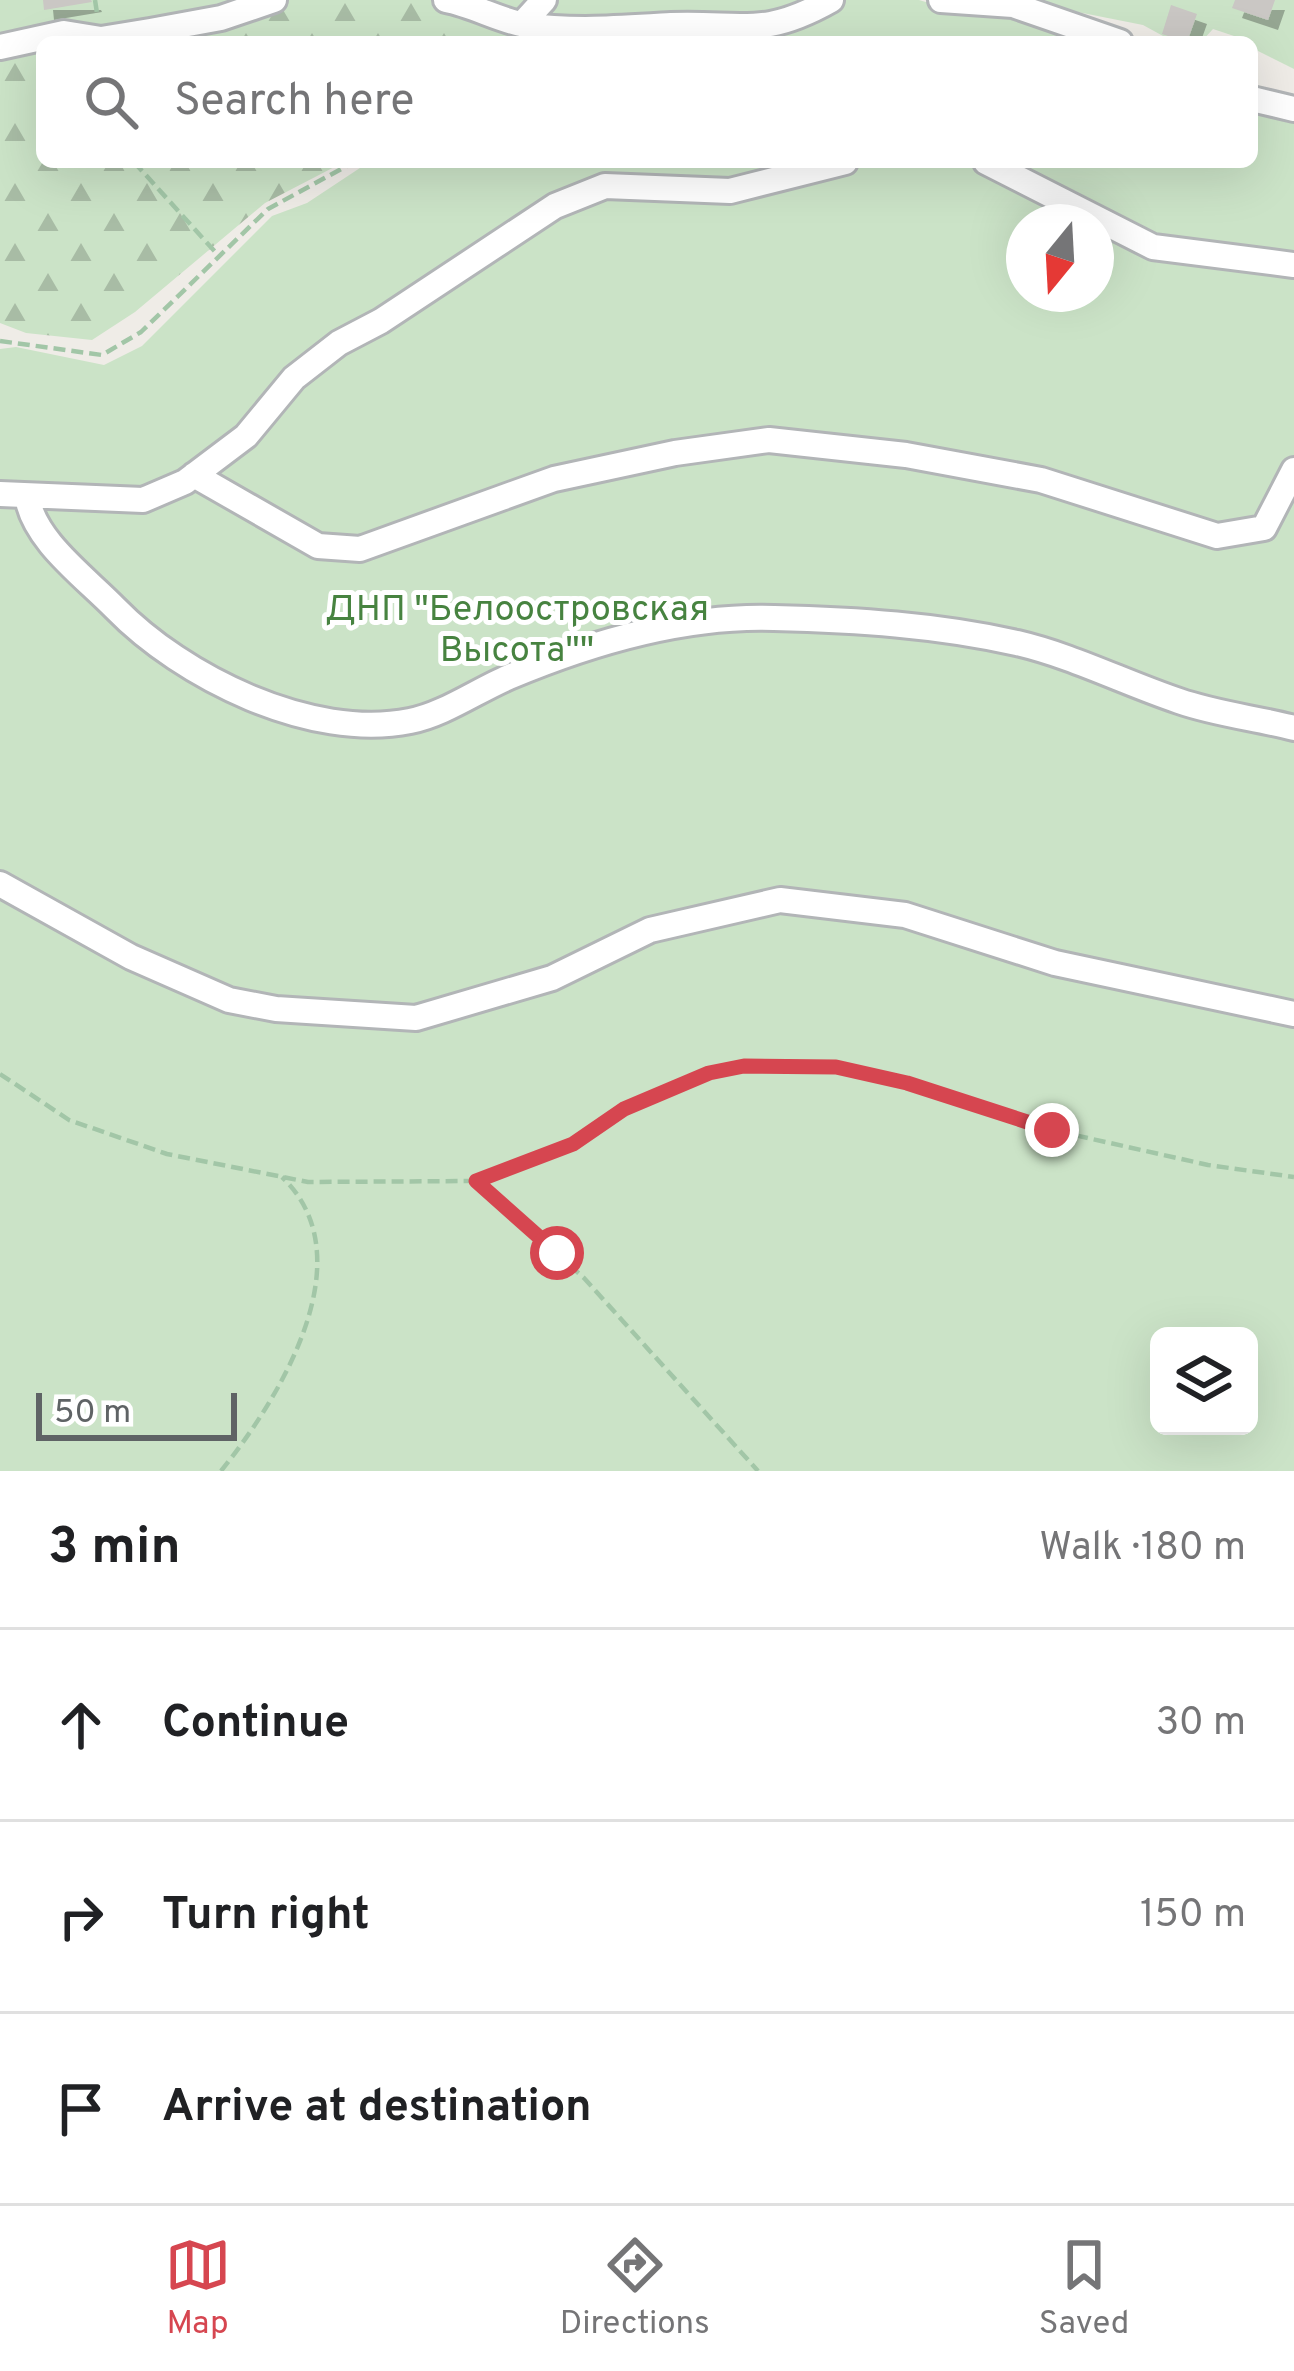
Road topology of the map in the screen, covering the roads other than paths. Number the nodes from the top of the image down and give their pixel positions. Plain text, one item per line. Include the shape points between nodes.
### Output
1 (274, 0) edge
2 (446, 0) edge
3 (544, 0) edge
4 (831, 0) edge
5 (941, 0) edge
6 (522, 24) junction
7 (50, 36) edge
8 (82, 36) edge
9 (119, 36) edge
10 (1103, 36) edge
11 (36, 39) edge
12 (0, 47) edge
13 (1258, 100) edge
14 (1294, 109) edge
15 (821, 168) edge
16 (998, 168) edge
17 (1294, 266) edge
18 (1294, 470) edge
19 (194, 475) junction
20 (0, 494) edge
21 (27, 496) junction
22 (1294, 728) edge
23 (0, 884) edge
24 (1294, 1014) edge

1 - 9 street
2 - 6 street
3 - 6 street
4 - 6 street via 802,16 736,30
5 - 10 street via 1013,5
7 - 8 street
11 - 12 street
13 - 14 street
15 - 19 street via 730,191 605,186 555,206 339,343 294,378 246,436
16 - 17 street via 1153,247
18 - 19 street via 1264,528 1217,536 1041,480 769,440 554,479 360,549 318,546
19 - 21 street via 143,500
20 - 21 street
21 - 22 street via 30,518 172,655 234,693 363,724 412,721 582,648 767,617 932,626 1022,644 1183,703
23 - 24 street via 131,957 229,1000 276,1009 416,1018 552,978 650,930 780,900 905,915 1055,963

